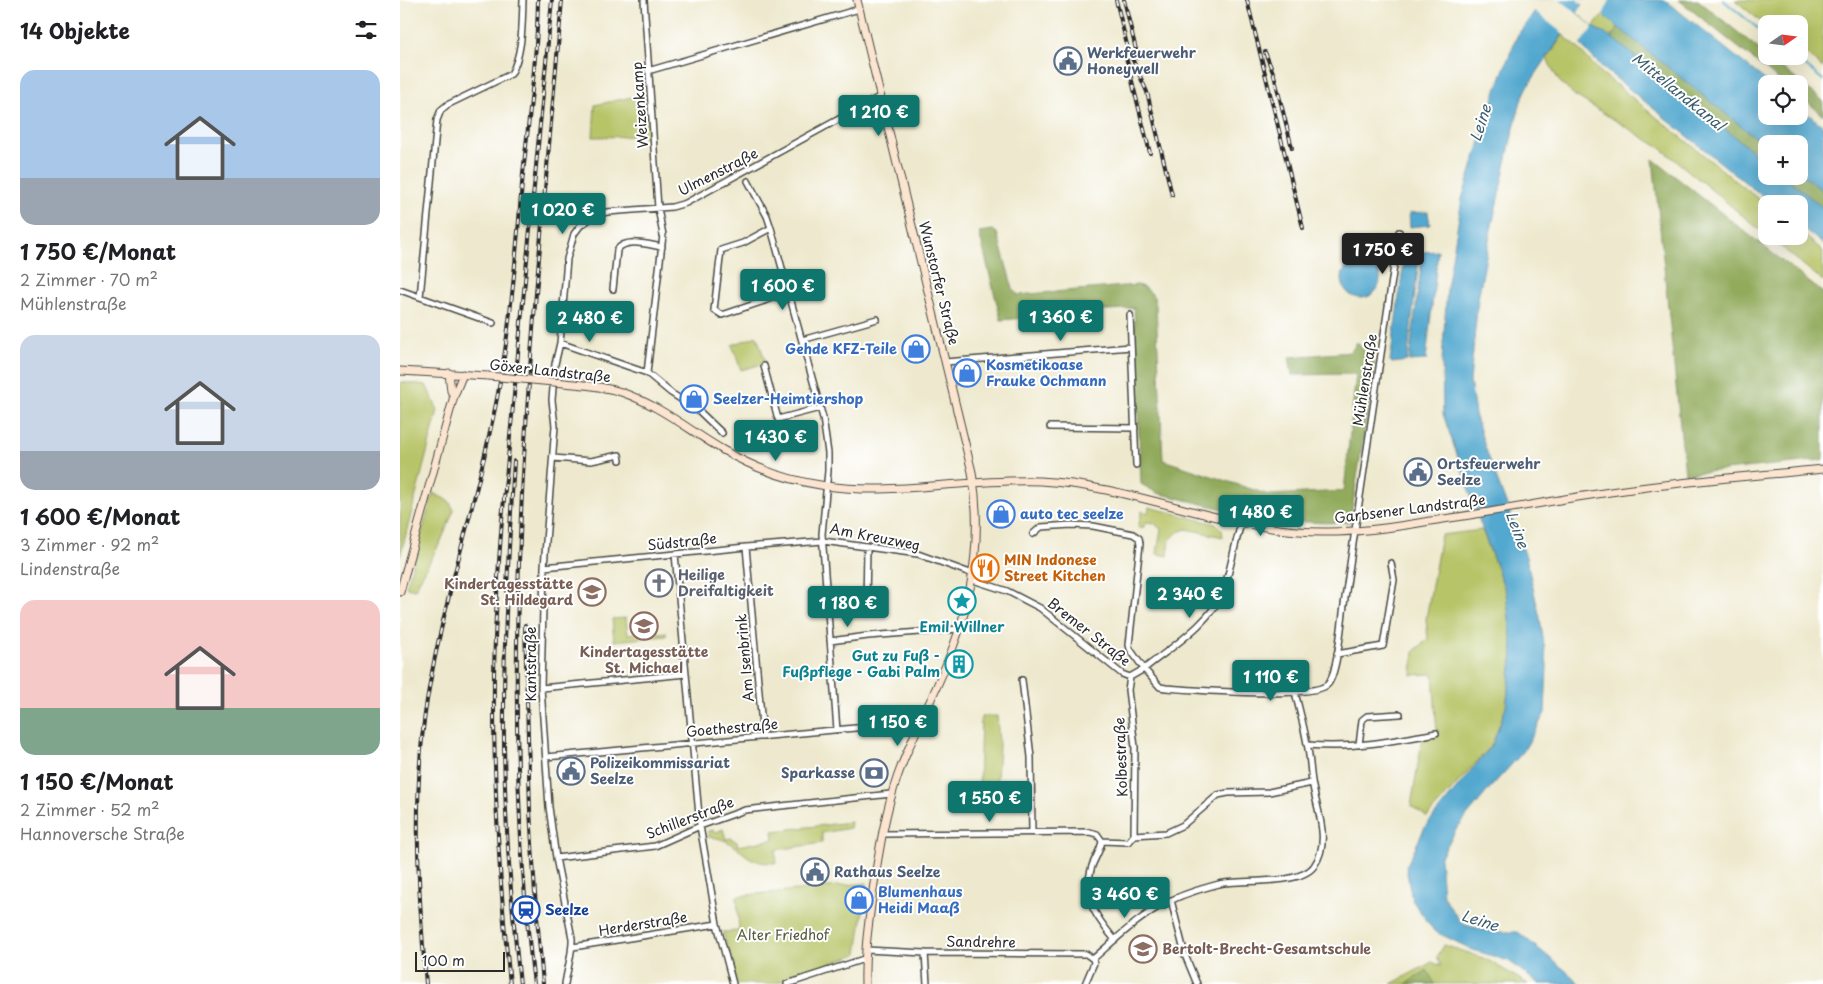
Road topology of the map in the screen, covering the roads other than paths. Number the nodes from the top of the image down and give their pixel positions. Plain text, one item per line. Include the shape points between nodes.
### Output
1 (523, 0) edge
2 (644, 0) edge
3 (857, 0) edge
4 (859, 9) junction
5 (648, 71) junction
6 (881, 96) junction
7 (748, 181) dead end
8 (658, 208) junction
9 (771, 228) junction
10 (1400, 232) dead end
11 (662, 247) junction
12 (613, 289) dead end
13 (400, 290) edge
14 (788, 293) junction
15 (420, 297) junction
16 (1130, 315) dead end
17 (877, 319) dead end
18 (493, 323) dead end
19 (802, 340) junction
20 (560, 343) junction
21 (1131, 346) junction
22 (945, 362) junction
23 (764, 366) dead end
24 (400, 371) edge
25 (449, 373) junction
26 (647, 373) junction
27 (463, 374) junction
28 (454, 396) junction
29 (820, 408) junction
30 (1050, 427) dead end
31 (1135, 428) junction
32 (722, 433) dead end
33 (553, 458) junction
34 (620, 460) dead end
35 (1136, 465) dead end
36 (1823, 469) edge
37 (974, 483) junction
38 (827, 486) junction
39 (1241, 524) junction
40 (1353, 531) junction
41 (1033, 534) dead end
42 (823, 541) junction
43 (746, 547) junction
44 (867, 547) junction
45 (675, 554) junction
46 (1391, 563) dead end
47 (544, 567) junction
48 (973, 577) junction
49 (400, 592) edge
50 (866, 606) dead end
51 (959, 629) junction
52 (830, 641) junction
53 (1337, 654) junction
54 (1144, 669) junction
55 (686, 674) junction
56 (1130, 677) junction
57 (1022, 680) dead end
58 (542, 688) junction
59 (1295, 692) junction
60 (1400, 714) dead end
61 (920, 722) junction
62 (837, 730) junction
63 (1436, 733) dead end
64 (763, 737) junction
65 (692, 743) junction
66 (1308, 745) junction
67 (1359, 745) junction
68 (546, 757) junction
69 (1312, 784) junction
70 (892, 794) junction
71 (700, 826) junction
72 (1032, 833) junction
73 (882, 834) junction
74 (1134, 835) junction
75 (1102, 841) junction
76 (556, 858) junction
77 (1171, 900) junction
78 (717, 924) junction
79 (1115, 940) junction
80 (573, 947) junction
81 (866, 950) junction
82 (925, 953) junction
83 (864, 959) junction
84 (1093, 959) junction
85 (565, 984) edge
86 (733, 984) edge
87 (787, 984) edge
88 (865, 984) edge
89 (926, 984) edge
90 (1085, 984) edge
91 (1197, 984) edge

1 - 15 street via 518,56 511,74 448,105 441,110 437,120
2 - 5 street, Weizenkamp
3 - 4 main road, Wunstorfer Straße
4 - 5 street
4 - 6 main road, Wunstorfer Straße
5 - 8 street, Weizenkamp
6 - 8 street, Ulmenstraße via 686,203
6 - 22 main road, Wunstorfer Straße
7 - 9 street, Am Kreuzweg
8 - 11 street
8 - 20 street, Ulmenstraße via 595,215 574,234 567,259
9 - 14 street, Am Kreuzweg
9 - 14 street via 721,250 714,310 722,315
10 - 40 street, Mühlenstraße
11 - 12 street via 627,243 620,246
11 - 26 street
13 - 15 street
14 - 19 street, Am Kreuzweg
15 - 18 street
16 - 21 street
17 - 19 street
19 - 29 street, Am Kreuzweg
20 - 26 street
20 - 33 street, Kantstraße via 553,374
21 - 22 street
21 - 31 street
22 - 37 main road, Wunstorfer Straße
23 - 29 street via 778,419
24 - 25 main road, Göxer Landstraße
25 - 27 main road, Göxer Landstraße
25 - 28 main road
26 - 32 street via 699,411
27 - 28 main road
27 - 38 main road, Göxer Landstraße, bridge via 607,388 657,408 724,451 751,464 794,480
28 - 49 main road
29 - 38 street, Am Kreuzweg via 828,453
30 - 31 street
31 - 35 street
33 - 34 street via 591,461 619,455
33 - 47 street, Kantstraße
36 - 40 main road, Garbsener Landstraße via 1627,488 1441,520
37 - 38 main road, Göxer Landstraße via 880,488
37 - 39 main road, Garbsener Landstraße via 1043,482 1093,488
37 - 48 main road, Wunstorfer Straße
38 - 42 street, Am Kreuzweg
39 - 40 main road, Garbsener Landstraße via 1305,532
39 - 54 street via 1228,577 1215,607 1201,623
40 - 53 street, Bremer Straße
41 - 54 street via 1041,527 1071,525 1093,526 1139,538 1129,645
42 - 43 street, Südstraße
42 - 44 street, Am Kreuzweg
42 - 52 street
43 - 45 street, Südstraße
43 - 64 street, Am Isenbrink
44 - 48 street, Am Kreuzweg via 918,554
44 - 50 street
45 - 47 street, Südstraße
45 - 55 street
46 - 53 street via 1394,580 1383,646
47 - 58 street, Kantstraße
48 - 51 main road, Wunstorfer Straße
48 - 56 street, Bremer Straße via 1040,608
51 - 52 street
51 - 61 main road, Wunstorfer Straße
52 - 62 street
53 - 59 street, Bremer Straße via 1332,679 1326,686
54 - 56 street, Bremer Straße
54 - 59 street, Bremer Straße via 1166,688
55 - 58 street
55 - 65 street
56 - 74 street, Kolbestraße via 1128,690 1135,747
57 - 72 street via 1031,757
58 - 68 street, Kantstraße
59 - 66 street
60 - 67 street via 1367,716 1362,720
61 - 62 street, Goethestraße
61 - 70 main road, Wunstorfer Straße
62 - 64 street, Goethestraße
63 - 67 street
64 - 65 street, Goethestraße
65 - 68 street, Goethestraße
65 - 71 street
66 - 67 street
66 - 69 street
68 - 76 street, Kantstraße
69 - 74 street via 1269,792 1218,795 1183,826 1166,833
69 - 77 street via 1322,840 1313,867 1303,874 1278,880 1218,884
70 - 71 street, Schillerstraße via 745,810
70 - 73 main road, Wunstorfer Straße
71 - 76 street, Schillerstraße via 655,846
71 - 78 street
72 - 73 street
72 - 75 street via 1090,832 1097,834
73 - 81 main road, Wunstorfer Straße
74 - 75 street via 1128,842
75 - 79 street via 1090,875 1090,902 1097,919
76 - 80 street, Kantstraße
77 - 79 street
77 - 91 street via 1185,955
78 - 80 street, Herderstraße
78 - 86 street
79 - 84 street
80 - 85 street, Kantstraße
81 - 82 street, Sandrehre
81 - 83 main road, Wunstorfer Straße
82 - 84 street, Sandrehre via 1086,954
82 - 89 street
83 - 87 street
83 - 88 main road, Wunstorfer Straße
84 - 90 street

